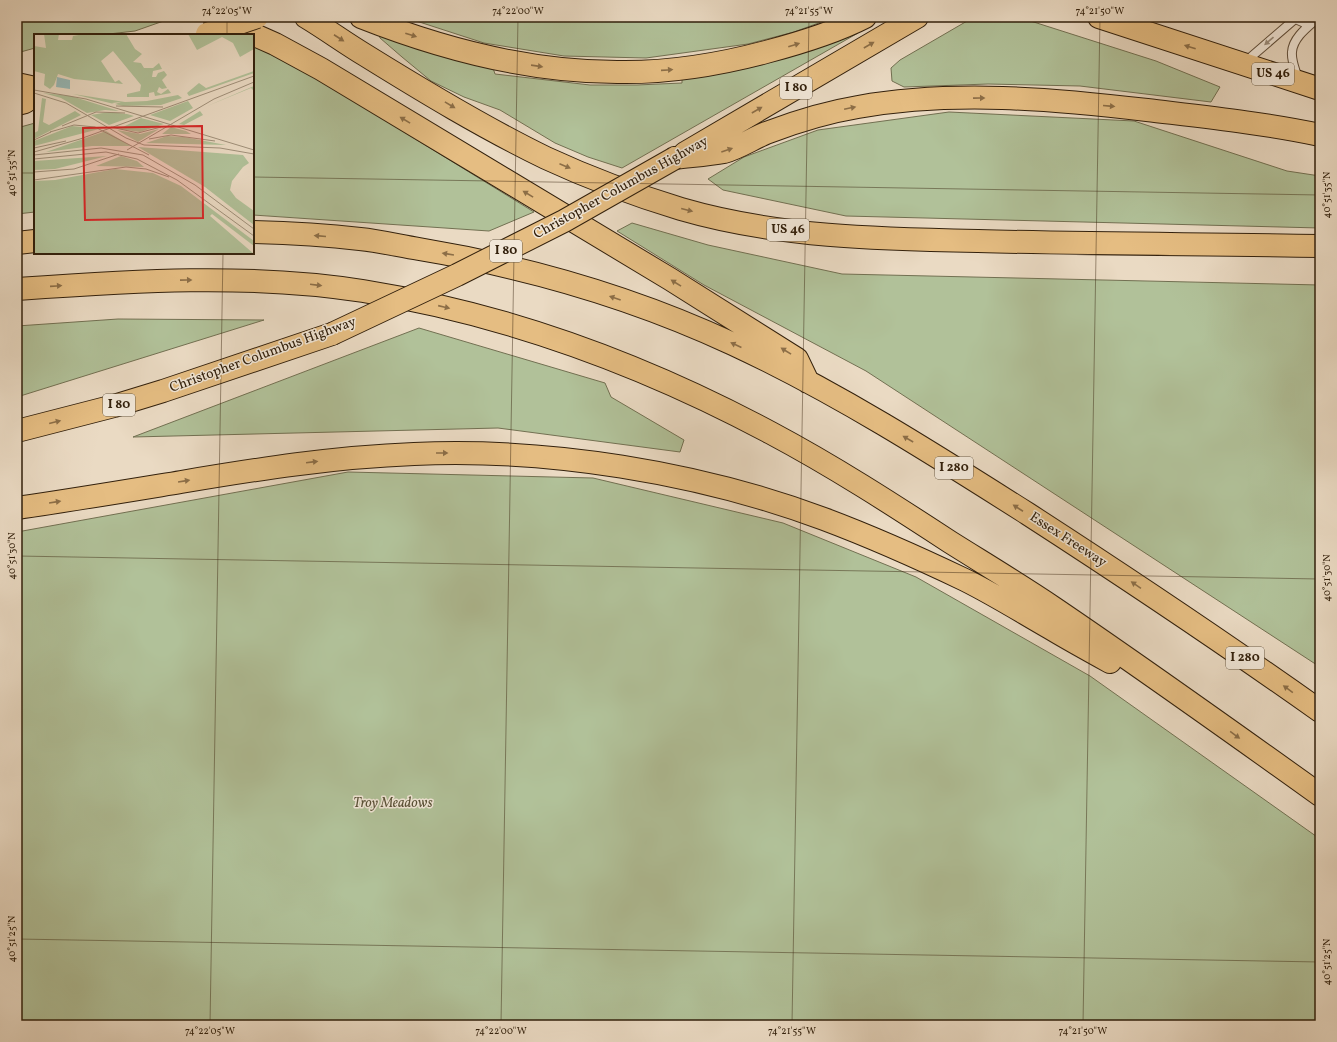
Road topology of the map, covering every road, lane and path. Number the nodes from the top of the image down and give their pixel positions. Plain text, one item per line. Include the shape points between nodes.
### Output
1 (257, 17) edge
2 (306, 17) edge
3 (361, 17) edge
4 (865, 17) edge
5 (917, 17) edge
6 (1099, 17) edge
7 (1318, 17) edge
8 (1293, 18) edge
9 (1309, 25) junction
10 (208, 29) edge
11 (230, 34) edge
12 (254, 39) edge
13 (1242, 64) junction
14 (1298, 82) junction
15 (17, 84) edge
16 (34, 88) edge
17 (1320, 89) edge
18 (34, 96) edge
19 (17, 104) edge
20 (1320, 135) edge
21 (675, 158) junction
22 (254, 232) edge
23 (34, 241) edge
24 (17, 243) edge
25 (1320, 246) edge
26 (17, 289) edge
27 (808, 382) junction
28 (17, 431) edge
29 (17, 508) edge
30 (1320, 711) edge
31 (1204, 712) junction
32 (1320, 796) edge

1 - 10 highway, bridge
2 -> 25 highway, US 46 via 363,54 548,159 662,203 724,219 771,228 874,239
3 -> 4 highway via 481,55 553,68 617,72 706,66 791,46
21 -> 5 highway, Christopher Columbus Highway / I 80
13 -> 6 highway, US 46
7 - 9 lane
8 - 9 lane
8 -> 13 lane
9 - 14 lane via 1292,50
11 -> 10 highway
27 -> 12 highway via 797,359 670,279 321,69 275,44
13 - 14 highway, US 46
14 - 17 highway, US 46
15 - 16 highway
18 - 19 highway
21 -> 20 highway via 725,151 791,124 858,107 952,98 1028,99 1122,107
28 -> 21 highway, Christopher Columbus Highway / I 80, bridge via 142,398 332,334 518,245
27 -> 22 highway, Essex Freeway via 730,343 667,316 586,288 469,258 362,239
23 - 24 highway
26 -> 31 highway via 194,280 257,280 309,284 422,302 463,311 540,334 701,398 772,434 856,482 1052,606
30 -> 27 highway, Essex Freeway / I 280 via 1098,559 912,442
29 -> 31 highway via 264,468 356,457 479,453 546,457 625,467 703,483 769,501 823,518 877,540 966,580
31 -> 32 highway

